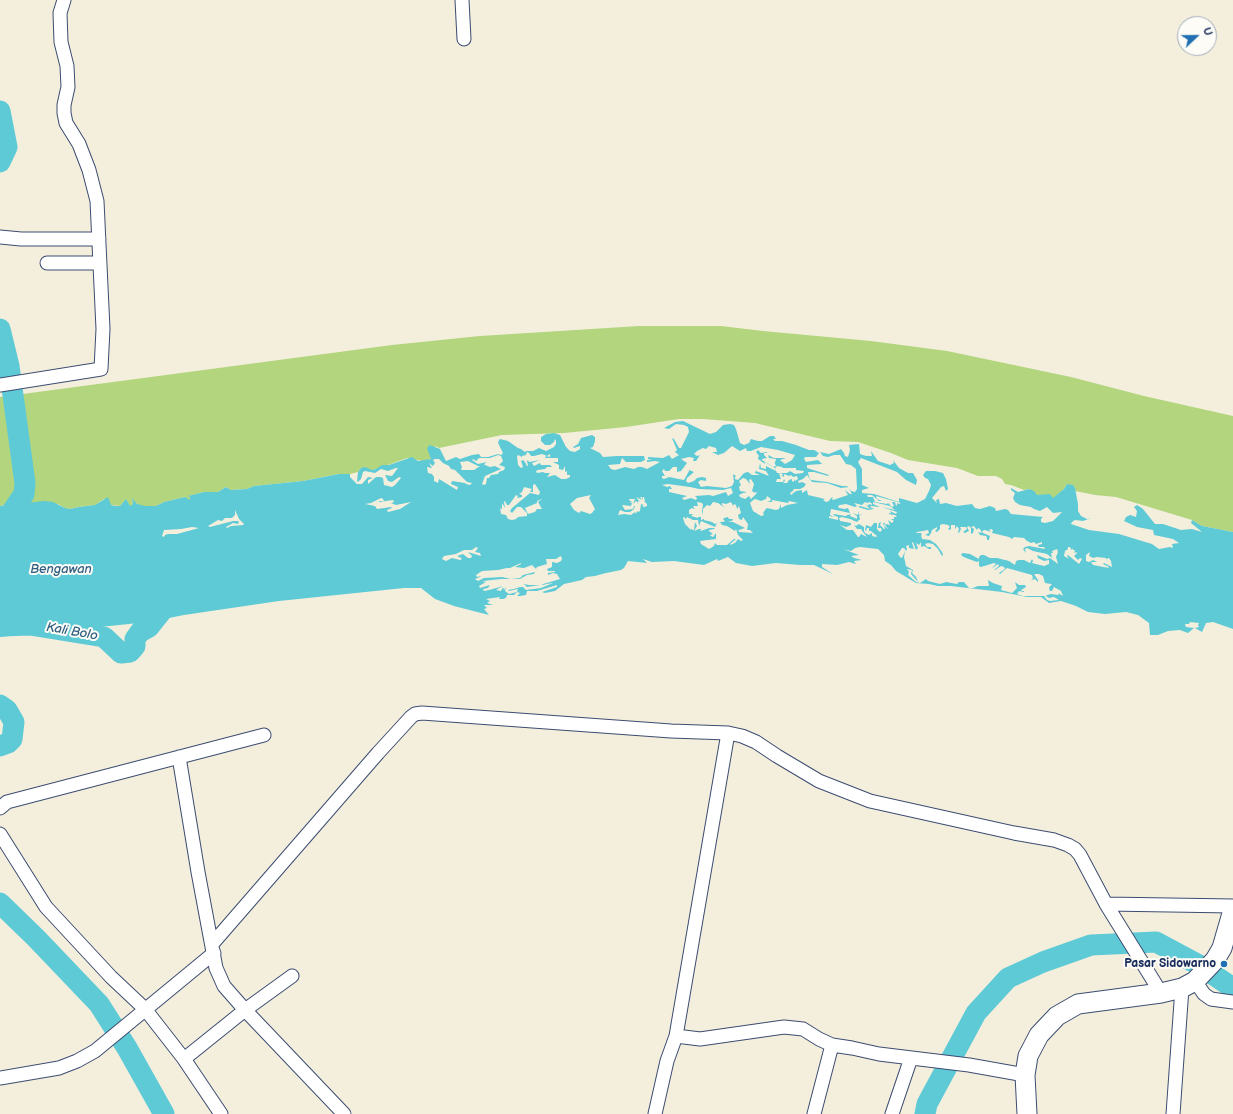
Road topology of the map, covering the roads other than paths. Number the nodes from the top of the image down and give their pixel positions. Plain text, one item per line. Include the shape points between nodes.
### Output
1 (64, 0) edge
2 (462, 0) edge
3 (464, 39) dead end
4 (0, 237) edge
5 (99, 239) junction
6 (47, 262) dead end
7 (100, 263) junction
8 (0, 385) edge
9 (728, 733) junction
10 (264, 735) dead end
11 (179, 758) junction
12 (0, 808) edge
13 (0, 834) edge
14 (1106, 904) junction
15 (1233, 906) edge
16 (1233, 910) edge
17 (213, 948) junction
18 (292, 976) dead end
19 (1192, 982) junction
20 (1161, 993) junction
21 (1233, 1002) edge
22 (145, 1009) junction
23 (244, 1010) junction
24 (676, 1036) junction
25 (832, 1045) junction
26 (911, 1058) junction
27 (184, 1059) junction
28 (1025, 1075) junction
29 (0, 1078) edge
30 (221, 1114) edge
31 (344, 1114) edge
32 (655, 1114) edge
33 (814, 1114) edge
34 (892, 1114) edge
35 (1027, 1114) edge
36 (1173, 1114) edge

1 - 5 street via 60,13 61,42 67,66 68,87 64,114 66,124 79,144 89,170 97,201
2 - 3 street
4 - 5 street
5 - 7 street
6 - 7 street
7 - 8 street via 101,369
9 - 14 street via 756,742 819,781 870,800 1068,845 1080,855
9 - 17 street via 415,714 378,752
9 - 24 street
10 - 11 street
11 - 12 street via 7,802
11 - 17 street
13 - 22 street via 46,907 111,977
14 - 15 street
14 - 20 street
16 - 19 street via 1222,948 1215,960
17 - 22 street
17 - 23 street via 216,968 224,986
18 - 23 street
19 - 20 street
19 - 21 street via 1211,999
19 - 36 street
20 - 28 street via 1078,1004 1058,1016 1039,1035 1028,1056
22 - 27 street
22 - 29 street via 95,1051 77,1061 59,1068
23 - 27 street
23 - 31 street
24 - 25 street via 700,1039 784,1027 803,1029
24 - 32 street via 667,1061
25 - 26 street
25 - 33 street
26 - 28 street
26 - 34 street
27 - 30 street
28 - 35 street

